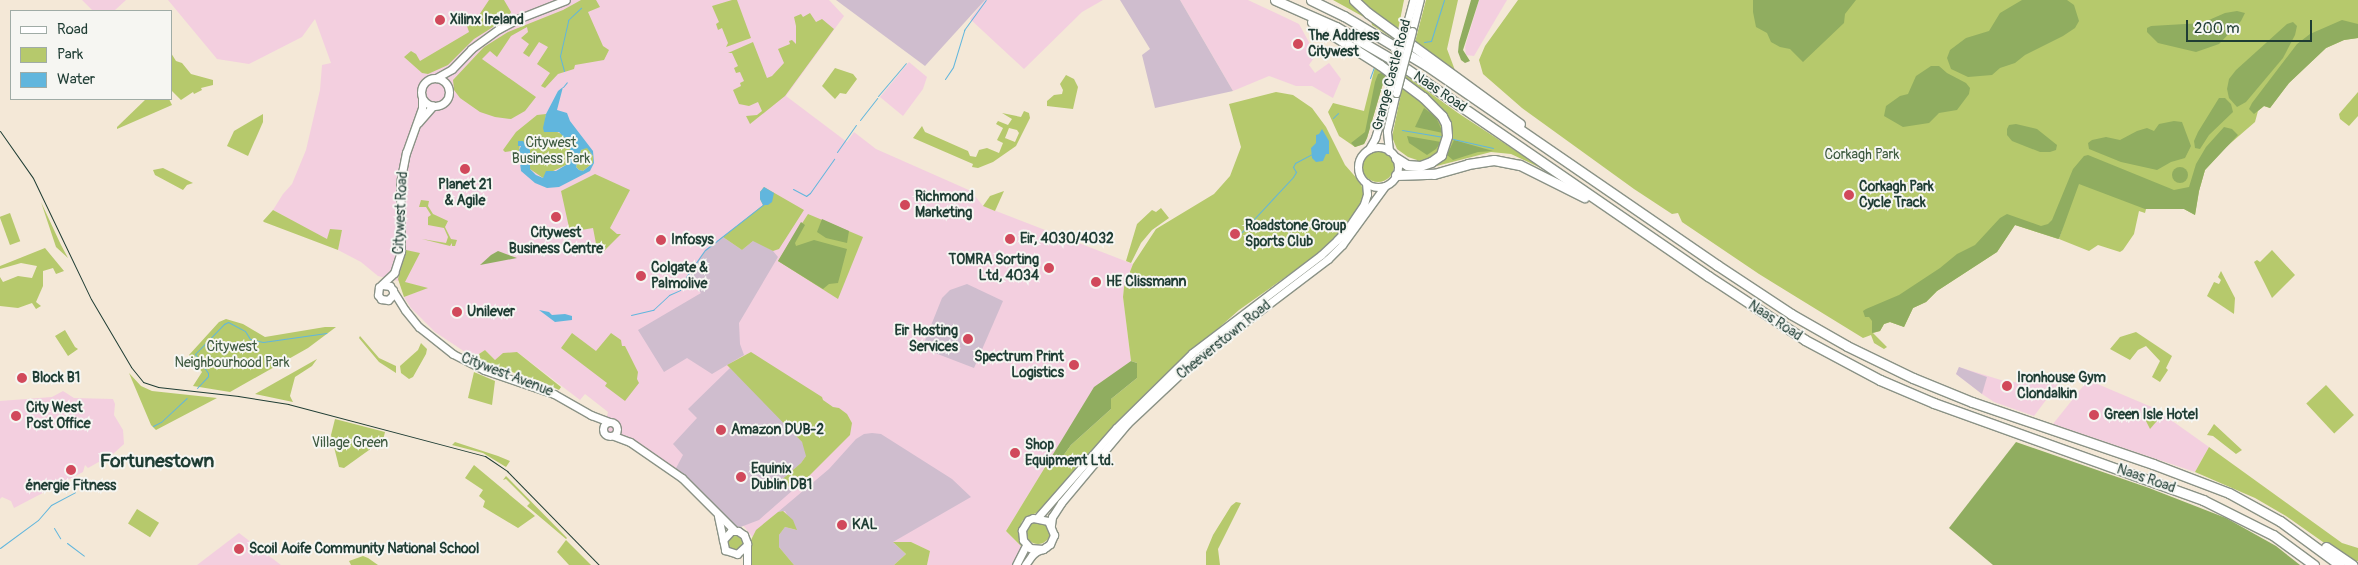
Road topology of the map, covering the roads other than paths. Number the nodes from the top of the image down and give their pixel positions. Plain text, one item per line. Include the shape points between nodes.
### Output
1 (566, 0) edge
2 (1266, 0) edge
3 (1275, 0) edge
4 (1312, 0) edge
5 (1354, 0) edge
6 (1412, 0) edge
7 (1420, 0) edge
8 (1409, 29) junction
9 (452, 69) junction
10 (436, 78) junction
11 (447, 86) junction
12 (1393, 91) junction
13 (422, 98) junction
14 (433, 106) junction
15 (416, 125) junction
16 (1369, 150) junction
17 (1393, 154) junction
18 (1396, 176) junction
19 (1366, 183) junction
20 (1597, 184) junction
21 (1385, 186) junction
22 (1616, 213) junction
23 (394, 273) junction
24 (382, 285) junction
25 (392, 289) junction
26 (388, 300) junction
27 (404, 310) junction
28 (591, 415) junction
29 (609, 422) junction
30 (603, 431) junction
31 (616, 433) junction
32 (717, 514) junction
33 (1038, 517) junction
34 (2280, 521) junction
35 (1051, 525) junction
36 (734, 530) junction
37 (723, 541) junction
38 (1026, 545) junction
39 (746, 546) junction
40 (1042, 549) junction
41 (734, 554) junction
42 (745, 565) edge
43 (1016, 565) edge
44 (1025, 565) edge
45 (2314, 565) edge
46 (2340, 565) edge
47 (2353, 565) edge

1 - 9 main road via 499,29 471,49
2 - 17 highway via 1325,29 1365,54 1423,97 1442,116 1447,136 1441,154 1432,162 1407,165
3 - 22 highway, Naas Road via 1336,28 1398,63
4 - 20 highway, Naas Road via 1426,66
5 - 20 highway
6 - 8 main road, Grange Castle Road
7 - 8 main road, Grange Castle Road
8 - 12 main road, Grange Castle Road, bridge
9 - 10 main road
9 - 11 main road
10 - 11 main road
10 - 13 main road via 424,83
11 - 14 main road via 449,93 445,101
12 - 16 main road, Grange Castle Road
12 - 17 main road, Grange Castle Road via 1387,130
13 - 14 main road
13 - 15 main road, Citywest Road
14 - 15 main road, Citywest Road
15 - 23 main road, Citywest Road via 400,183 402,244
16 - 17 main road via 1379,147
16 - 19 main road via 1360,158 1358,167
17 - 18 main road via 1398,167
18 - 21 main road
18 - 22 highway via 1434,174 1482,160 1508,161
19 - 21 main road
19 - 33 main road, Cheeverstown Road via 1364,204 1337,240 1192,353 1116,428
20 - 34 highway, Naas Road via 1790,314 1876,361 1972,402 2212,486
21 - 35 main road, Cheeverstown Road via 1328,259 1195,360 1128,423 1061,503
22 - 45 highway, Naas Road via 1805,340 1880,380 1966,416 2203,500 2273,535
23 - 24 main road, Citywest Road
23 - 25 main road, Citywest Road
24 - 25 main road
24 - 26 main road via 378,295
25 - 26 main road via 393,295
25 - 27 main road, Citywest Avenue
26 - 27 main road, Citywest Avenue
27 - 28 main road, Citywest Avenue via 440,346 459,358 554,394
28 - 29 main road, Citywest Avenue
28 - 30 main road, Citywest Avenue
29 - 30 main road
29 - 31 main road via 616,424
30 - 31 main road via 607,436
31 - 32 main road via 682,478
32 - 36 main road
32 - 37 main road
33 - 35 main road
33 - 38 main road, Cheeverstown Road via 1028,520 1022,530
34 - 46 highway, Naas Road
34 - 47 highway via 2302,530
35 - 40 main road, Cheeverstown Road via 1052,541
36 - 37 main road via 727,533
36 - 39 main road via 744,535
37 - 41 main road via 725,550
38 - 40 main road
38 - 43 main road, Cheeverstown Road
39 - 41 main road
39 - 42 main road
40 - 44 main road, Cheeverstown Road
41 - 42 main road

